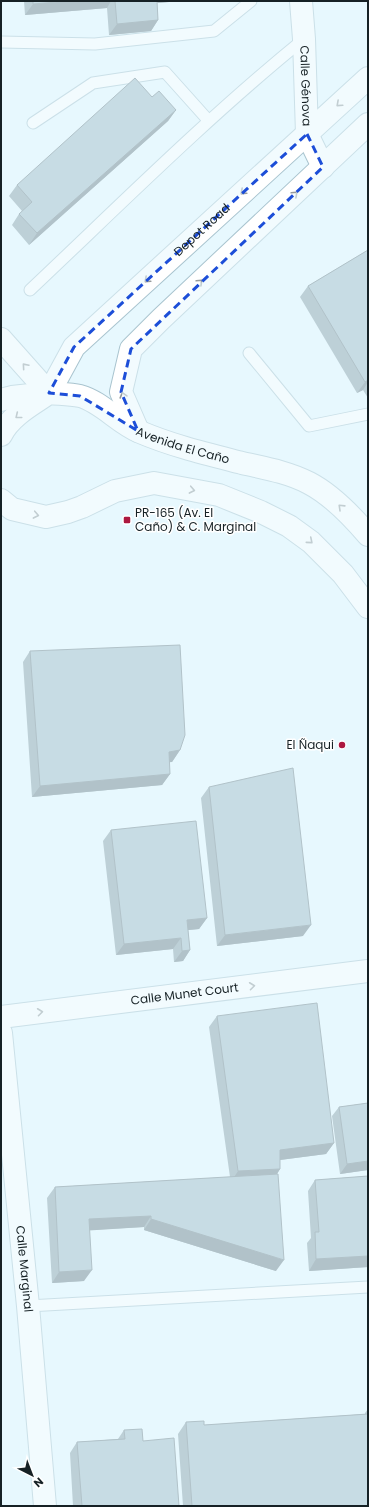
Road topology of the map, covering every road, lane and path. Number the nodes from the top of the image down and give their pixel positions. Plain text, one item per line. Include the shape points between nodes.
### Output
1 (251, 1) edge
2 (301, 1) edge
3 (304, 39) junction
4 (1, 42) edge
5 (368, 78) edge
6 (208, 120) junction
7 (33, 124) dead end
8 (368, 124) edge
9 (307, 134) junction
10 (323, 167) junction
11 (30, 290) dead end
12 (1, 339) edge
13 (249, 353) dead end
14 (49, 393) junction
15 (1, 400) edge
16 (368, 414) edge
17 (138, 431) junction
18 (1, 435) edge
19 (1, 500) edge
20 (368, 535) edge
21 (368, 607) edge
22 (368, 971) edge
23 (1, 1016) edge
24 (1, 1032) edge
25 (368, 1287) edge
26 (28, 1306) junction
27 (45, 1506) edge

1 - 4 lane via 214,31 95,44
2 - 3 main road, Calle Génova
3 - 6 lane
3 - 9 main road, Calle Génova
5 -> 9 main road, Depot Road
6 - 7 lane via 165,72 93,83
6 - 11 lane
8 - 10 main road
9 - 10 main road, Calle Génova
9 -> 14 main road, Depot Road via 74,347
17 -> 10 main road via 120,392 131,349
14 -> 12 main road
13 - 16 lane via 309,426
14 - 15 main road, Avenida El Caño
14 - 17 main road, Avenida El Caño via 80,396
14 -> 18 main road via 16,417
20 -> 17 main road, Avenida El Caño via 330,496 309,483 289,474 181,448
19 -> 21 main road via 12,509 46,517 82,507 115,491 154,483 219,495 289,526 311,542 343,574
23 -> 22 main road, Calle Munet Court
24 - 26 main road, Calle Marginal
25 - 26 lane
26 - 27 main road, Calle Marginal

